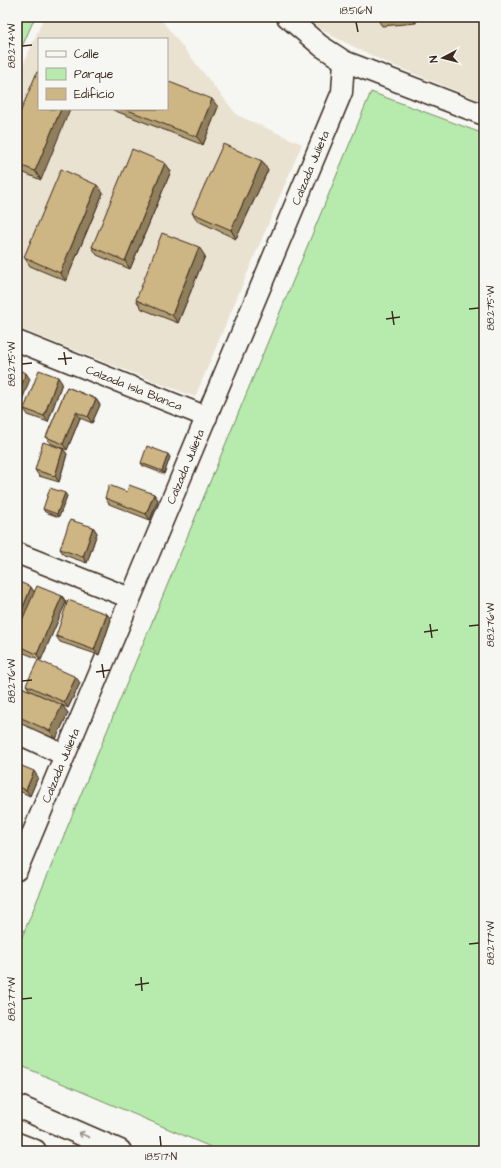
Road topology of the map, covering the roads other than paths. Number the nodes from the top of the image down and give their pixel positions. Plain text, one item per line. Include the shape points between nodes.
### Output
1 (287, 17) edge
2 (344, 61) junction
3 (484, 116) edge
4 (17, 341) edge
5 (207, 417) junction
6 (17, 553) edge
7 (130, 598) junction
8 (17, 733) edge
9 (64, 755) junction
10 (17, 870) edge
11 (17, 1106) edge
12 (17, 1144) edge
13 (35, 1151) edge
14 (120, 1151) edge

1 - 2 street via 321,46
2 - 3 street
2 - 5 street, Calzada Julieta via 342,92
4 - 5 street, Calzada Isla Blanca
5 - 7 street, Calzada Julieta
6 - 7 street
7 - 9 street, Calzada Julieta
8 - 9 street
9 - 10 street, Calzada Julieta
14 -> 11 main road
12 - 13 main road

